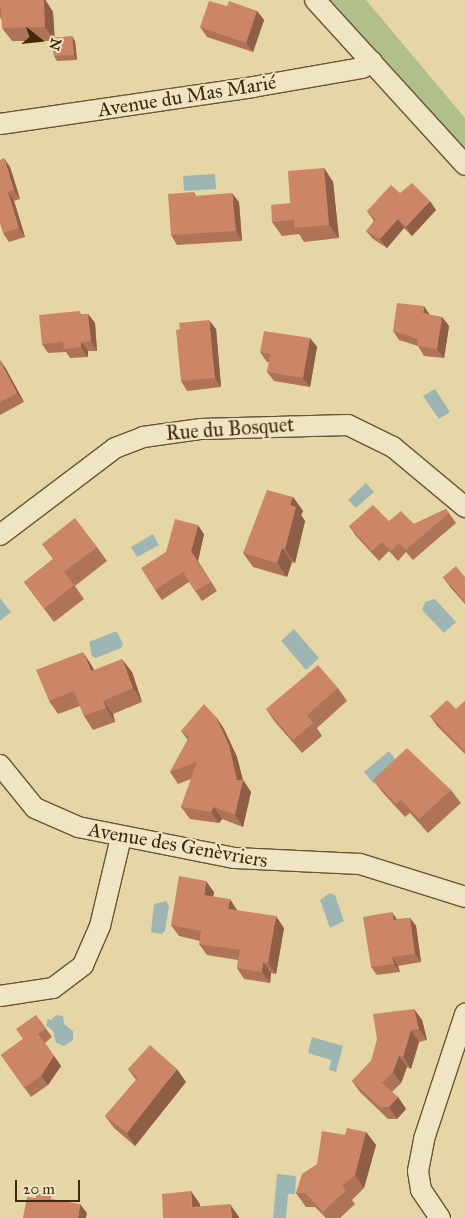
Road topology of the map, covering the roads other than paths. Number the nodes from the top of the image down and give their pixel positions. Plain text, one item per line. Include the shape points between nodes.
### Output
1 (315, 0) edge
2 (372, 61) junction
3 (0, 124) edge
4 (465, 165) edge
5 (465, 507) edge
6 (0, 535) edge
7 (0, 765) edge
8 (121, 837) junction
9 (465, 897) edge
10 (0, 996) edge
11 (465, 1014) edge
12 (440, 1218) edge

1 - 2 street
2 - 3 street, Avenue du Mas Marié via 362,68 253,87
2 - 4 street
5 - 6 street, Rue du Bosquet via 393,447 348,425 201,429 143,437 115,448
7 - 8 street, Avenue des Genèvriers via 26,799 46,815
8 - 9 street, Avenue des Genèvriers via 235,858 360,864
8 - 10 street via 100,926 83,965 53,988
11 - 12 street via 424,1139 418,1171 421,1190

